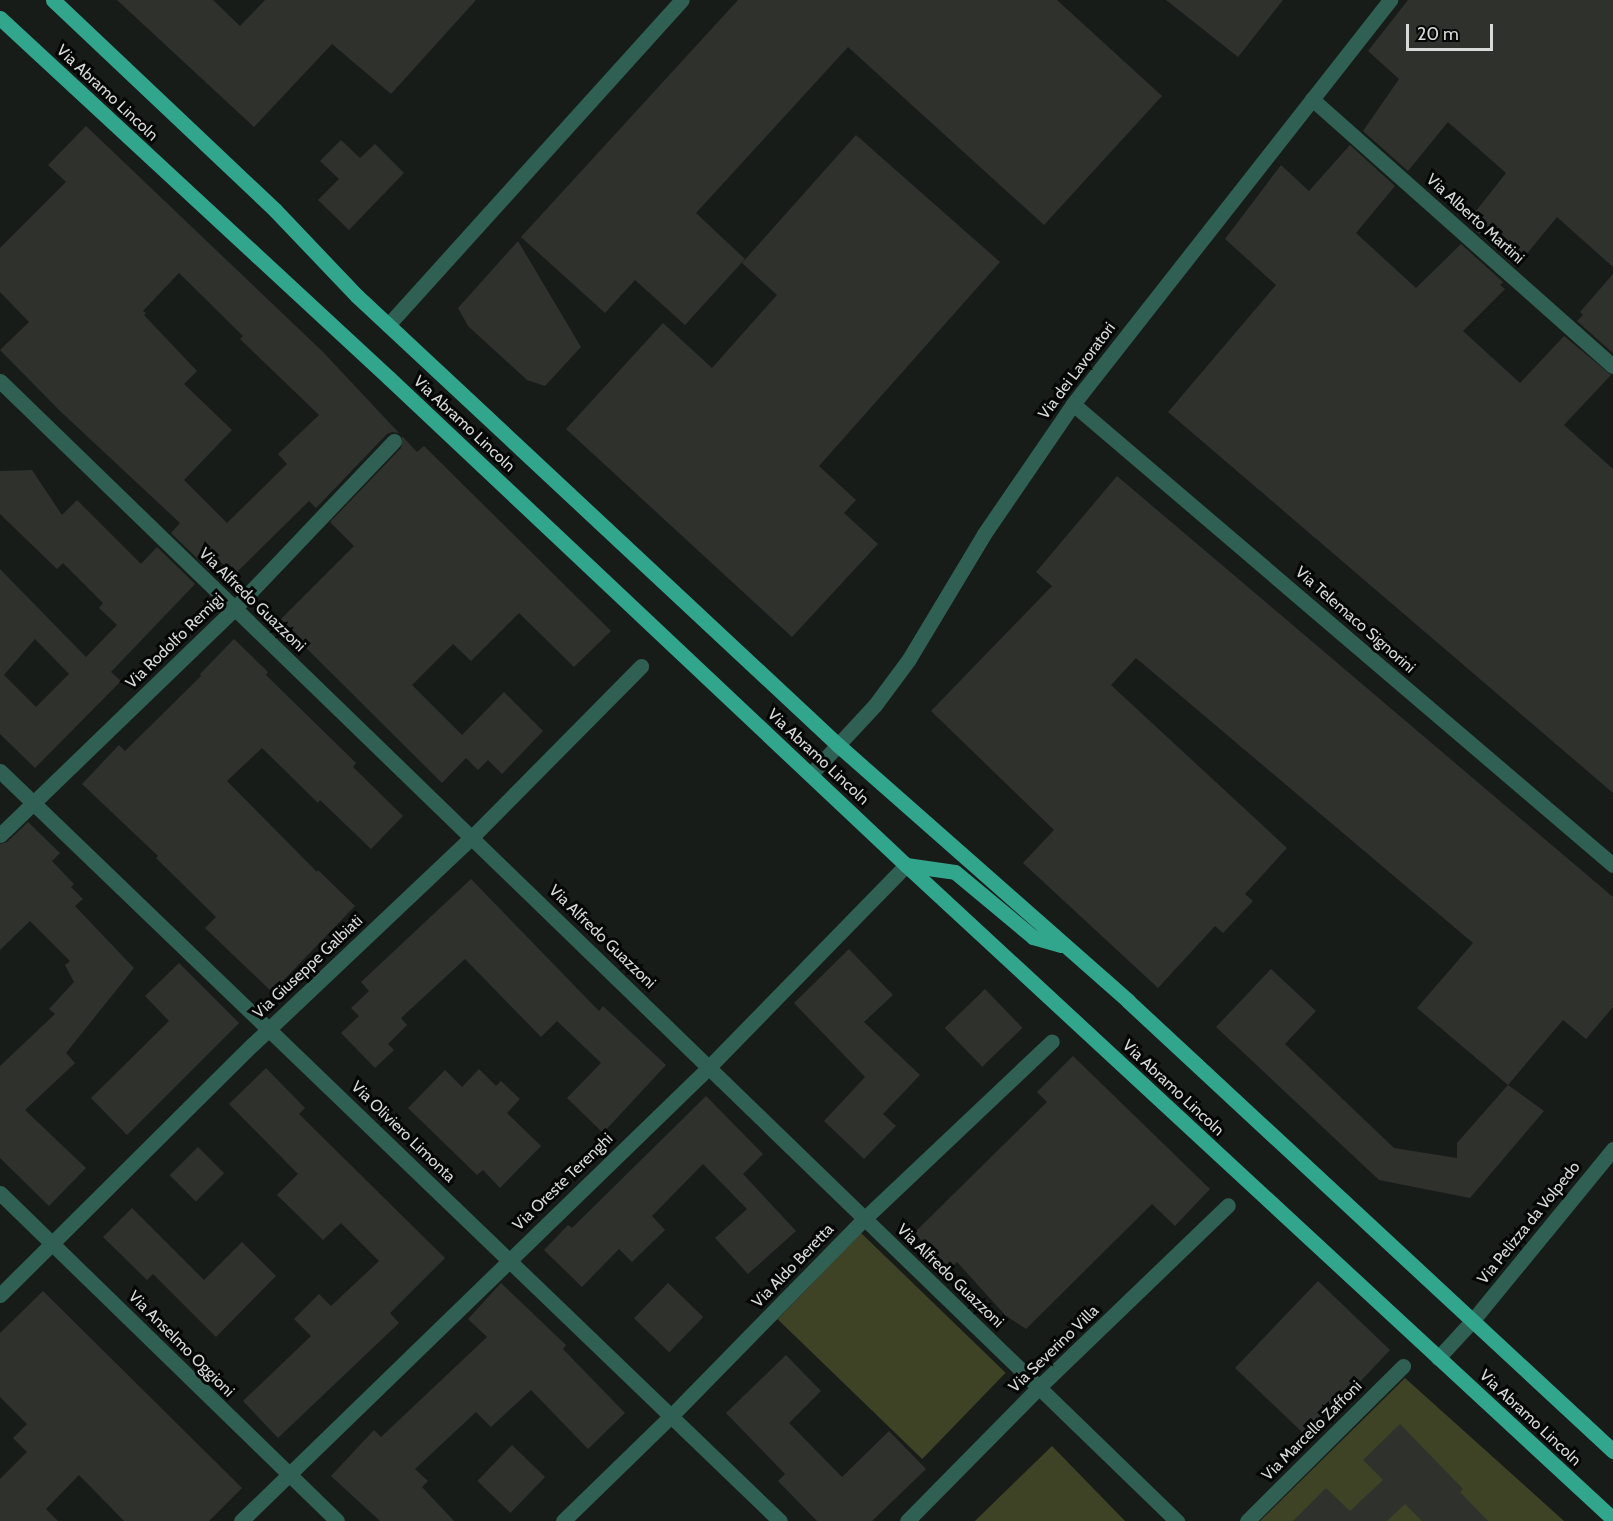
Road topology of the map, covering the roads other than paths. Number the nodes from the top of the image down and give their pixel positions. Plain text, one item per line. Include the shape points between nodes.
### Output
1 (53, 0) edge
2 (682, 0) edge
3 (1390, 0) edge
4 (0, 18) edge
5 (1312, 99) junction
6 (388, 325) junction
7 (1613, 366) edge
8 (0, 381) edge
9 (1073, 404) junction
10 (394, 441) dead end
11 (234, 609) junction
12 (641, 666) dead end
13 (838, 745) junction
14 (0, 771) edge
15 (811, 774) junction
16 (33, 803) junction
17 (0, 835) edge
18 (473, 836) junction
19 (906, 865) junction
20 (1613, 865) edge
21 (1067, 946) junction
22 (269, 1028) junction
23 (1052, 1041) dead end
24 (709, 1067) junction
25 (1613, 1149) edge
26 (0, 1193) edge
27 (1228, 1204) dead end
28 (865, 1218) junction
29 (53, 1243) junction
30 (509, 1259) junction
31 (0, 1294) edge
32 (1473, 1320) junction
33 (1438, 1358) junction
34 (1403, 1366) dead end
35 (1040, 1387) junction
36 (671, 1416) junction
37 (1613, 1451) edge
38 (289, 1475) junction
39 (1613, 1519) edge
40 (241, 1521) edge
41 (337, 1521) edge
42 (563, 1521) edge
43 (780, 1521) edge
44 (907, 1521) edge
45 (1177, 1521) edge
46 (1247, 1521) edge

1 - 6 main road, Via Abramo Lincoln via 275,210
2 - 6 street
3 - 5 street, Via dei Lavoratori
4 - 15 main road, Via Abramo Lincoln
5 - 7 street, Via Alberto Martini
5 - 9 street, Via dei Lavoratori
6 - 13 main road, Via Abramo Lincoln
8 - 11 street, Via Alfredo Guazzoni
9 - 13 street, Via dei Lavoratori via 984,534 909,659 875,705
9 - 20 street, Via Telemaco Signorini
10 - 11 street, Via Rodolfo Remigi
11 - 16 street, Via Rodolfo Remigi
11 - 18 street, Via Alfredo Guazzoni
12 - 18 street, Via Giuseppe Galbiati
13 - 15 street, Via dei Lavoratori
13 - 21 main road, Via Abramo Lincoln
14 - 16 street, Via Oliviero Limonta
15 - 19 main road, Via Abramo Lincoln
16 - 17 street, Via Rodolfo Remigi
16 - 22 street, Via Oliviero Limonta
18 - 22 street, Via Giuseppe Galbiati
18 - 24 street, Via Alfredo Guazzoni
19 - 21 main road via 955,872 1033,937
19 - 24 street, Via Oreste Terenghi
19 - 33 main road, Via Abramo Lincoln
21 - 32 main road, Via Abramo Lincoln
22 - 29 street, Via Giuseppe Galbiati
22 - 30 street, Via Oliviero Limonta
23 - 28 street, Via Aldo Beretta
24 - 28 street, Via Alfredo Guazzoni
24 - 30 street, Via Oreste Terenghi
25 - 32 street, Via Pelizza da Volpedo
26 - 29 street, Via Anselmo Oggioni
27 - 35 street, Via Severino Villa
28 - 35 street, Via Alfredo Guazzoni
28 - 36 street, Via Aldo Beretta
29 - 31 street, Via Giuseppe Galbiati
29 - 38 street, Via Anselmo Oggioni
30 - 36 street, Via Oliviero Limonta
30 - 38 street, Via Oreste Terenghi
32 - 33 street, Via Pelizza da Volpedo
32 - 37 main road, Via Abramo Lincoln
33 - 39 main road, Via Abramo Lincoln
34 - 46 street, Via Marcello Zaffoni
35 - 44 street, Via Severino Villa
35 - 45 street, Via Alfredo Guazzoni
36 - 42 street, Via Aldo Beretta
36 - 43 street, Via Oliviero Limonta
38 - 40 street, Via Oreste Terenghi
38 - 41 street, Via Anselmo Oggioni

